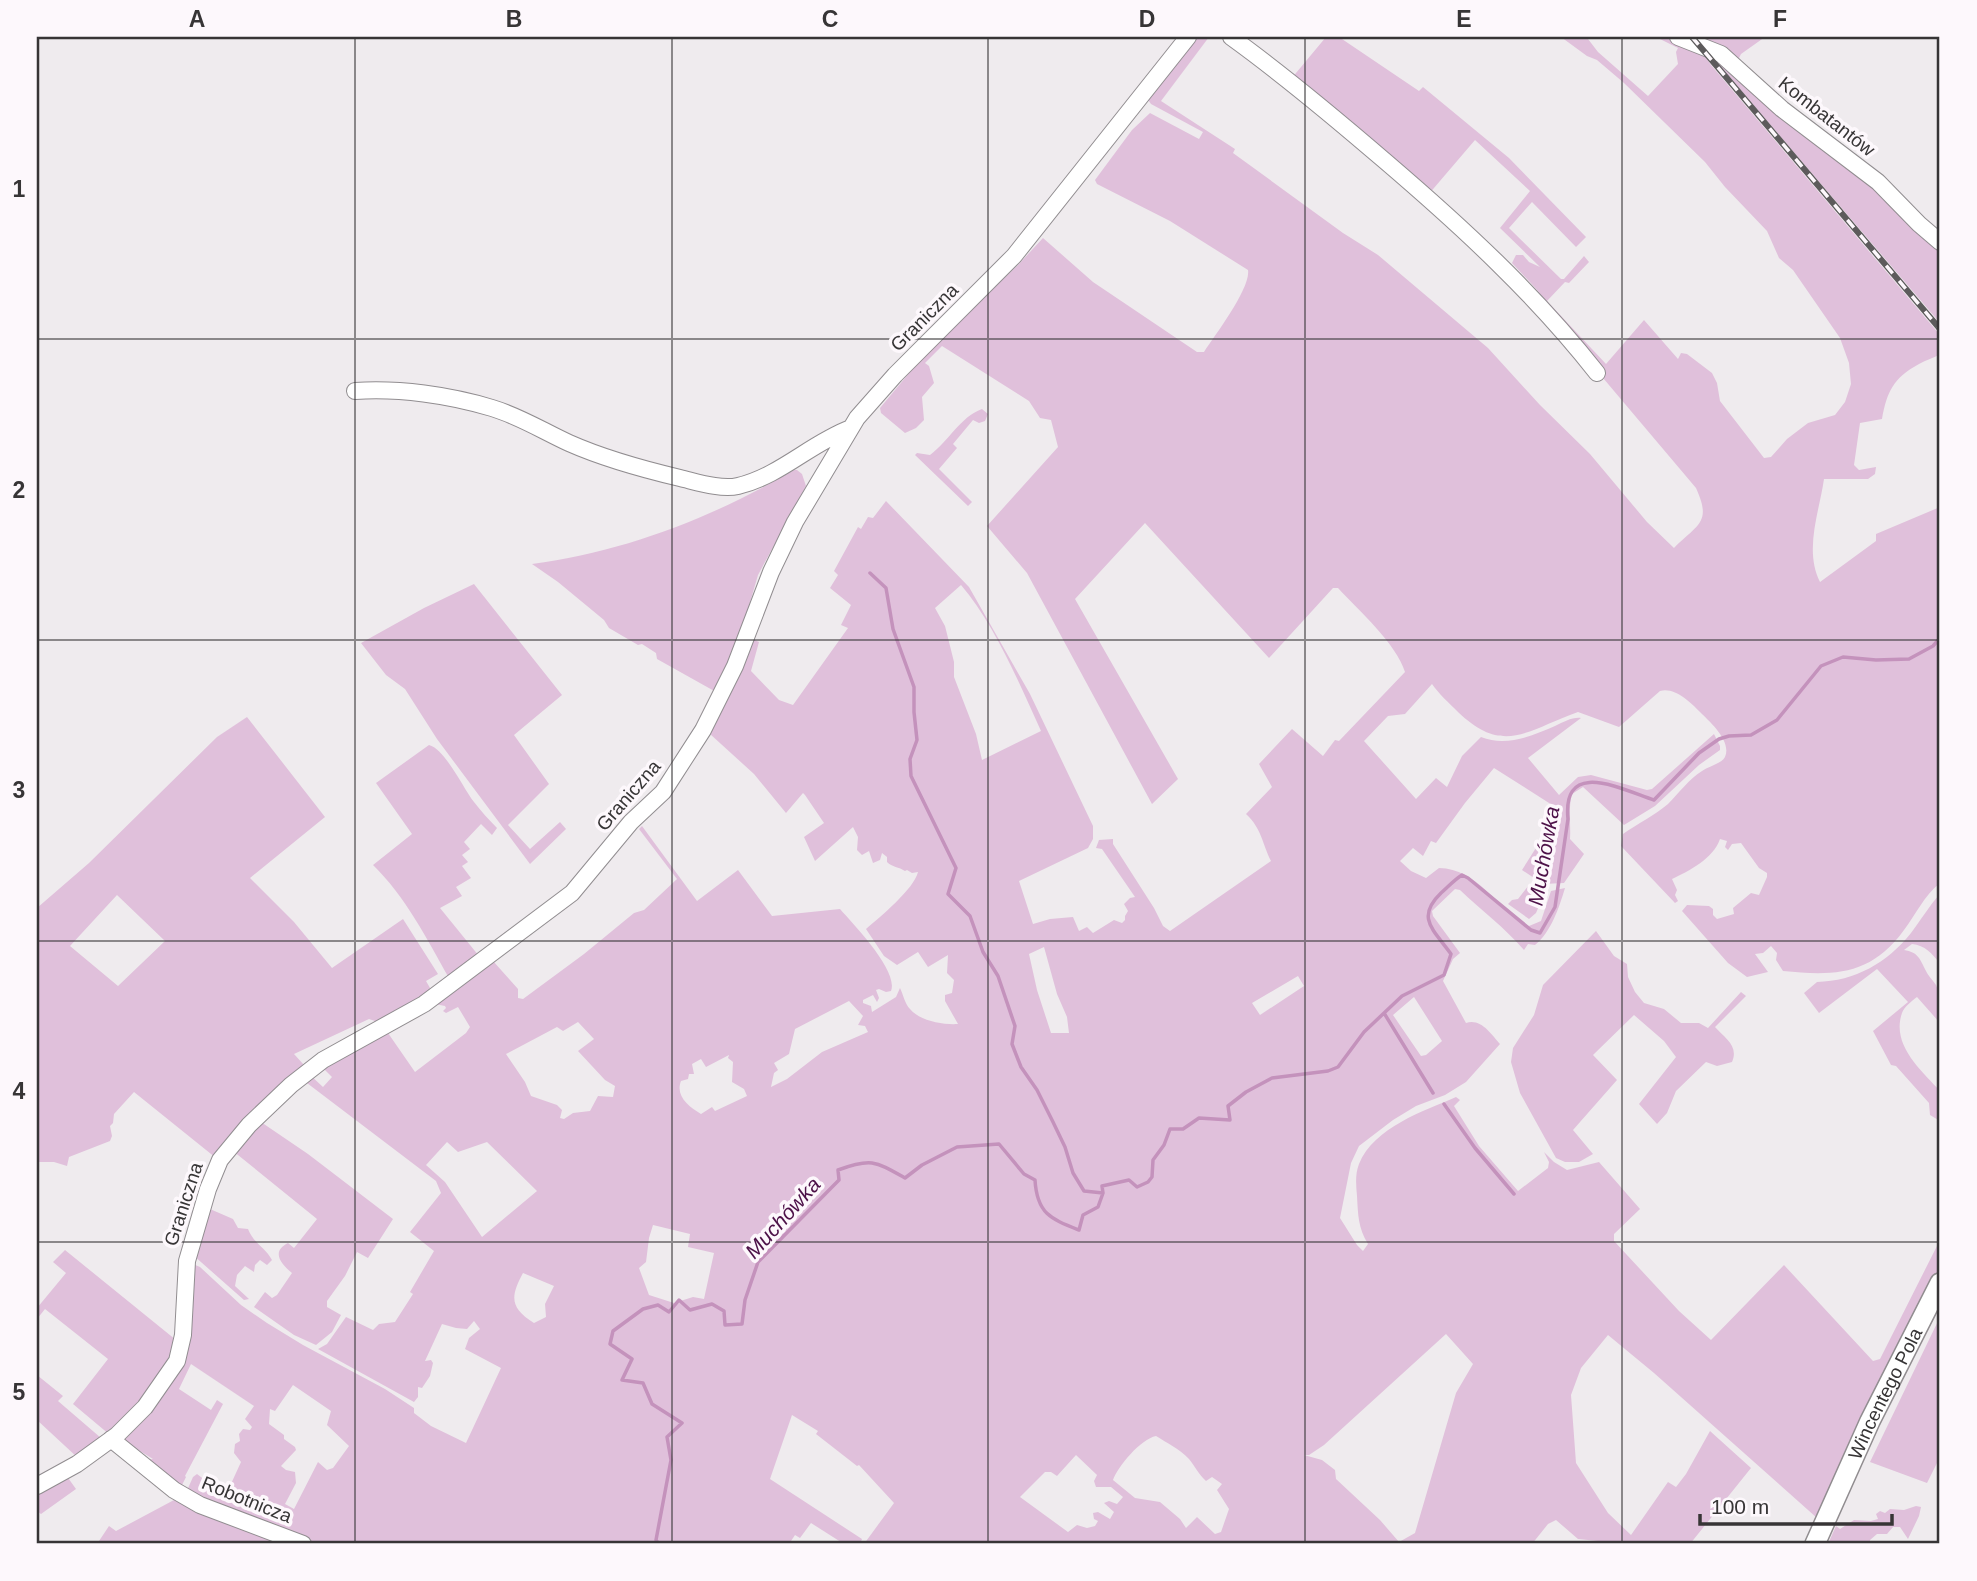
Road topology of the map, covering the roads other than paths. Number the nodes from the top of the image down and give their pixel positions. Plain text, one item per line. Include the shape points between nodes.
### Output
1 (1188, 37) edge
2 (1231, 37) edge
3 (1678, 37) edge
4 (1940, 242) edge
5 (1597, 373) dead end
6 (355, 391) dead end
7 (851, 428) junction
8 (1940, 1283) edge
9 (111, 1439) junction
10 (37, 1486) edge
11 (303, 1544) edge
12 (1815, 1544) edge

1 - 7 street, Graniczna via 1014,256 895,375
2 - 5 street via 1293,82 1463,228
3 - 4 street, Kombatantów via 1721,54 1782,109 1878,182
6 - 7 street via 429,395 490,407 619,464 700,483 736,486 788,465
7 - 9 street, Graniczna via 795,522 736,666 703,730 663,792 631,822 572,893 424,1004 323,1060 248,1125 220,1160 187,1261 177,1361 145,1407
8 - 12 street, Wincentego Pola via 1870,1421
9 - 10 street, Graniczna
9 - 11 street, Robotnicza via 200,1506

